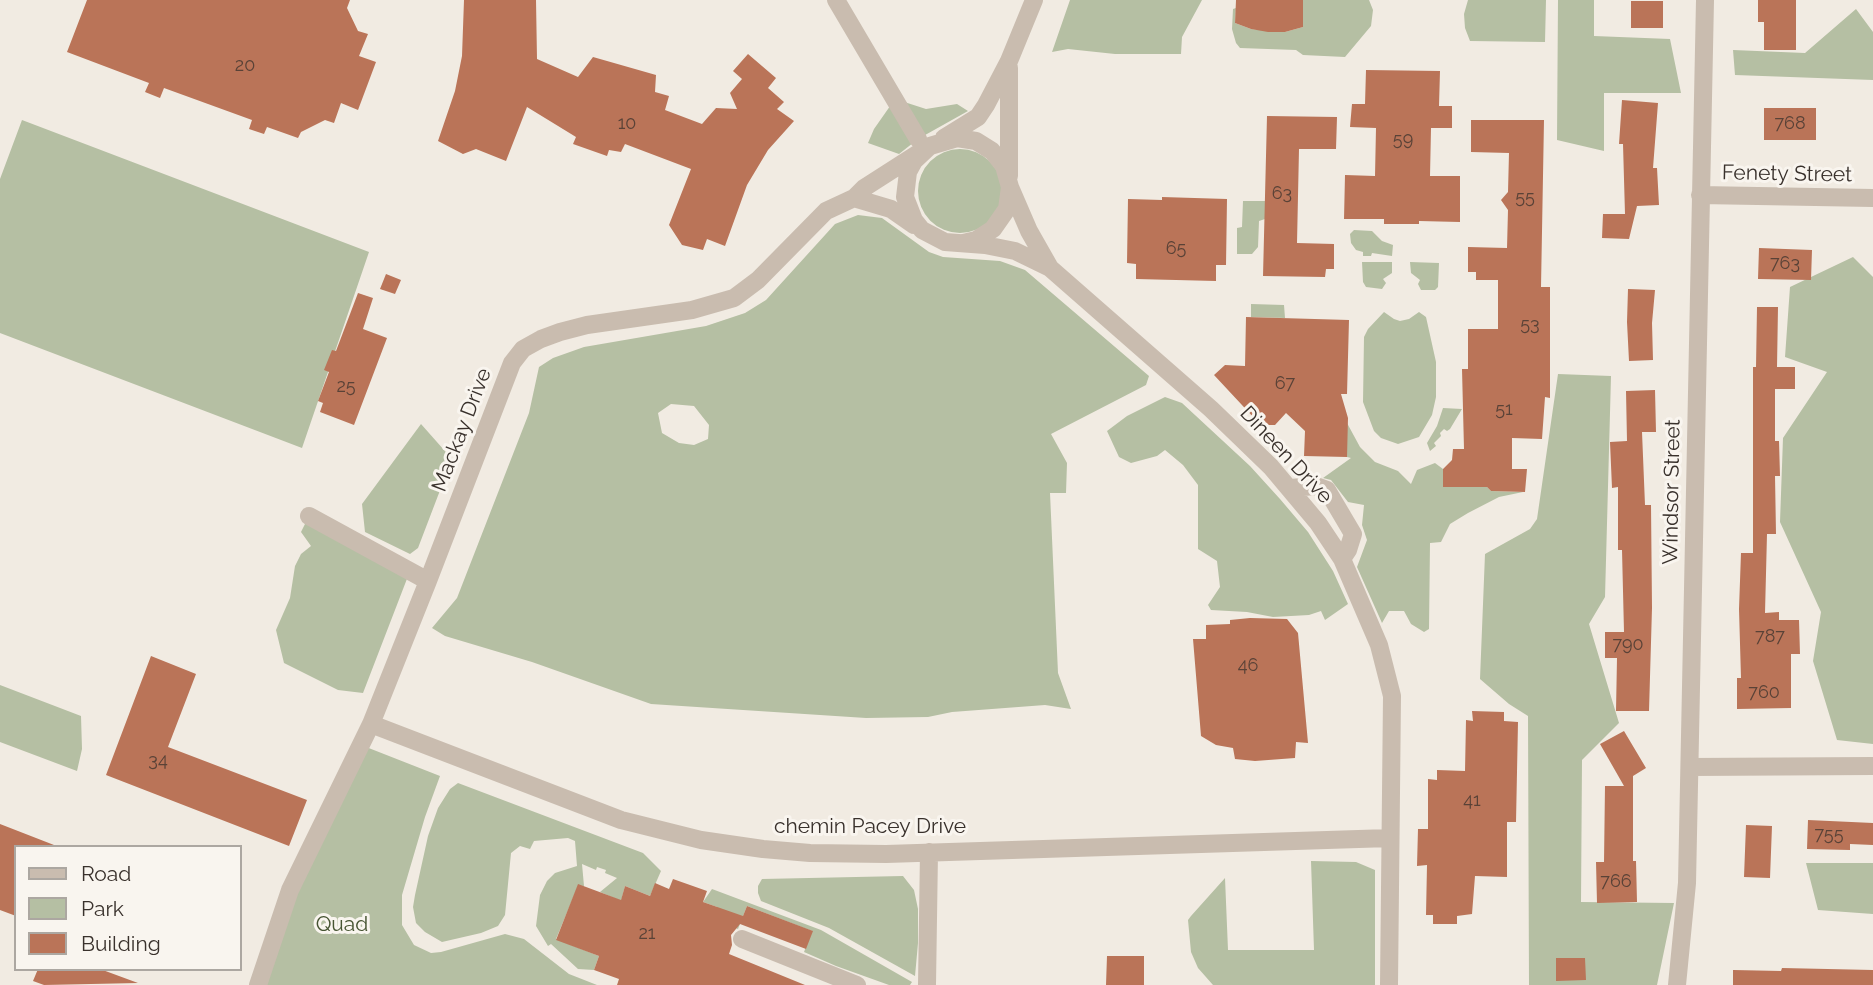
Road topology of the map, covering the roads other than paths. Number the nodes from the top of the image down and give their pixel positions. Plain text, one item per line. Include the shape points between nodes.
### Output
1 (836, 0) edge
2 (1034, 0) edge
3 (1705, 0) edge
4 (1009, 61) junction
5 (938, 142) junction
6 (920, 145) junction
7 (1009, 184) junction
8 (1700, 195) junction
9 (854, 198) junction
10 (1873, 198) edge
11 (922, 230) junction
12 (963, 243) junction
13 (1050, 268) junction
14 (1290, 488) junction
15 (309, 516) dead end
16 (1342, 559) junction
17 (429, 581) junction
18 (370, 724) junction
19 (1873, 766) edge
20 (1690, 767) junction
21 (1390, 838) junction
22 (929, 852) junction
23 (742, 940) dead end
24 (258, 985) edge
25 (857, 985) edge
26 (927, 985) edge
27 (1389, 985) edge
28 (1677, 985) edge

1 - 6 street
2 - 4 street
3 - 8 street, Windsor Street
4 - 5 street via 978,117
4 - 7 street
5 - 6 street
5 - 7 street via 957,138 984,145 999,158
6 - 9 street, Mackay Drive
6 - 11 street via 908,172 905,197
7 - 12 street via 1007,209 993,229
7 - 13 street
8 - 10 street, Fenety Street
8 - 20 street, Windsor Street
9 - 11 street via 891,209
9 - 17 street, Mackay Drive via 820,216 758,280 734,298 692,310 587,325 523,349 507,374
11 - 12 street via 945,242
12 - 13 street via 1015,251
13 - 14 street, Dineen Drive via 1211,410
14 - 16 street, Dineen Drive
14 - 16 street via 1327,490 1353,534
15 - 17 street
16 - 21 street, Dineen Drive via 1379,645 1392,696
17 - 18 street, Mackay Drive
18 - 22 street, chemin Pacey Drive via 599,812 701,840 810,853
18 - 24 street, Mackay Drive via 290,890
19 - 20 street
20 - 28 street, Windsor Street via 1687,883
21 - 22 street, chemin Pacey Drive
21 - 27 street, Dineen Drive
22 - 26 street
23 - 25 street

